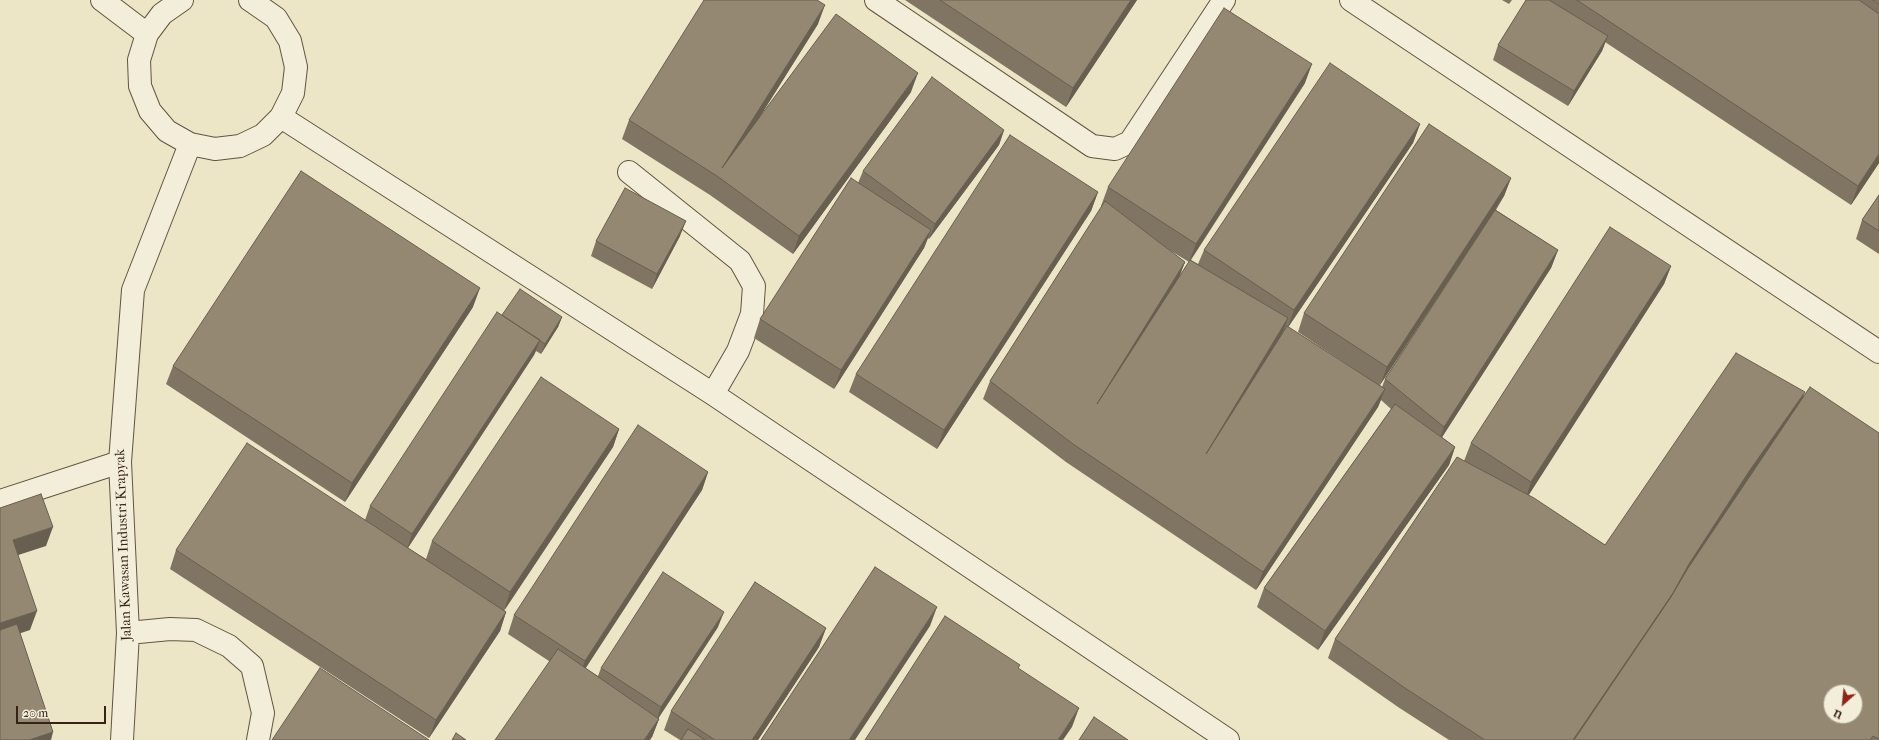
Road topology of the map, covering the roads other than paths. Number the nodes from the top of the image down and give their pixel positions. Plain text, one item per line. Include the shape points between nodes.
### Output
1 (102, 0) edge
2 (182, 0) edge
3 (876, 0) edge
4 (1224, 0) edge
5 (1351, 0) edge
6 (253, 1) edge
7 (147, 34) junction
8 (281, 117) junction
9 (190, 144) junction
10 (629, 172) dead end
11 (1879, 352) edge
12 (712, 394) junction
13 (120, 462) junction
14 (0, 501) edge
15 (128, 632) junction
16 (122, 740) edge
17 (258, 740) edge
18 (1228, 740) edge

1 - 7 lane
2 - 7 lane via 162,14
3 - 4 lane via 1092,146 1114,149 1130,142
5 - 11 lane
6 - 8 lane via 276,18 290,41 296,66 293,93
7 - 9 lane via 139,60 140,86 154,116 167,131
8 - 9 lane via 263,135 240,146 215,149
8 - 12 lane
9 - 13 lane, Jalan Kawasan Industri Krapyak via 133,290
10 - 12 lane via 740,261 754,286 752,314 738,351
12 - 18 lane
13 - 14 lane
13 - 15 lane, Jalan Kawasan Industri Krapyak
15 - 16 lane, Jalan Kawasan Industri Krapyak
15 - 17 lane via 196,630 229,646 252,666 263,713

